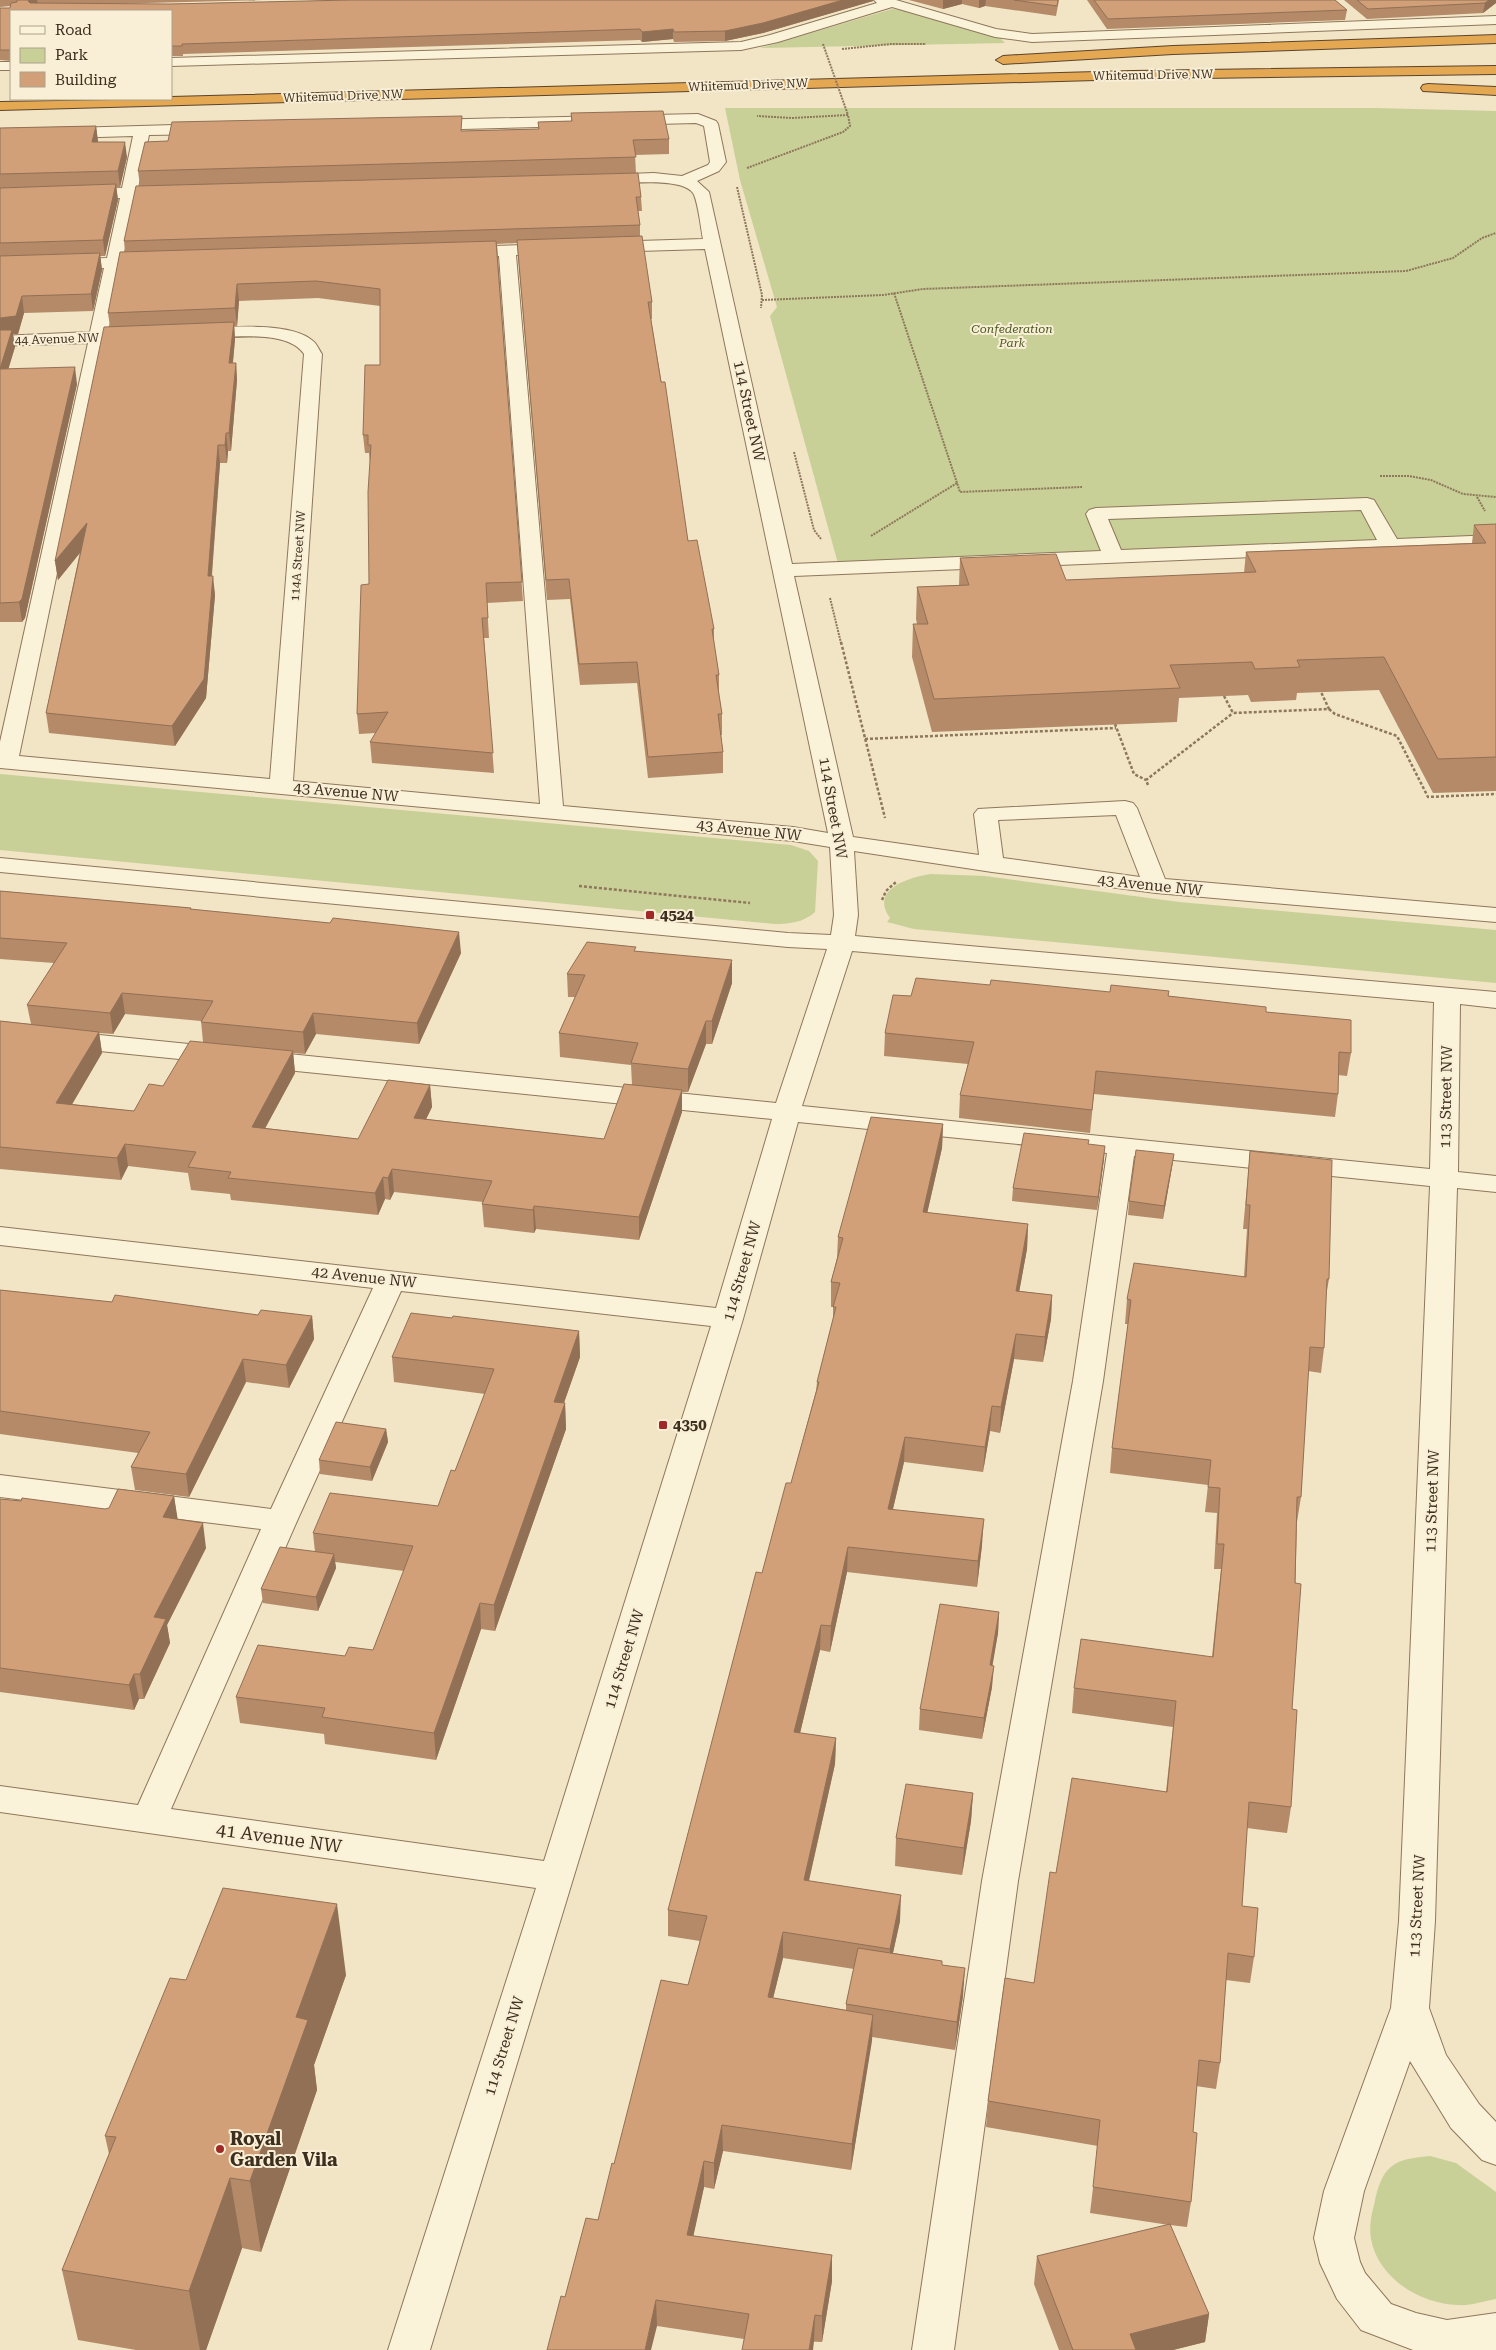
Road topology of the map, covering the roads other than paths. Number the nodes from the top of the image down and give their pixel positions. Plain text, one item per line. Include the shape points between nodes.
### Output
1 (886, 2) edge
2 (1346, 10) edge
3 (1496, 20) edge
4 (1364, 26) junction
5 (1496, 39) edge
6 (1496, 56) edge
7 (988, 61) dead end
8 (172, 62) edge
9 (1496, 70) edge
10 (902, 81) junction
11 (1380, 86) dead end
12 (172, 87) edge
13 (1409, 87) dead end
14 (1496, 91) edge
15 (0, 106) edge
16 (410, 125) edge
17 (221, 129) edge
18 (142, 131) junction
19 (0, 135) edge
20 (587, 180) edge
21 (685, 181) junction
22 (188, 191) edge
23 (128, 193) junction
24 (59, 195) edge
25 (712, 244) junction
26 (507, 251) junction
27 (448, 253) edge
28 (173, 261) edge
29 (114, 262) junction
30 (0, 266) edge
31 (185, 334) edge
32 (156, 335) edge
33 (98, 337) junction
34 (0, 340) edge
35 (1496, 541) edge
36 (1390, 545) junction
37 (1113, 556) junction
38 (783, 570) junction
39 (3, 761) edge
40 (281, 786) junction
41 (552, 811) junction
42 (842, 842) junction
43 (0, 865) edge
44 (992, 865) junction
45 (1156, 886) junction
46 (1496, 915) edge
47 (842, 942) junction
48 (1447, 995) junction
49 (1496, 1000) edge
50 (0, 1033) edge
51 (787, 1112) junction
52 (1122, 1146) junction
53 (1444, 1178) junction
54 (1496, 1184) edge
55 (0, 1236) edge
56 (391, 1280) junction
57 (728, 1319) junction
58 (0, 1486) edge
59 (281, 1522) junction
60 (0, 1799) edge
61 (149, 1820) junction
62 (557, 1877) junction
63 (1410, 2008) junction
64 (1496, 2148) edge
65 (1496, 2332) edge
66 (409, 2350) edge
67 (933, 2350) edge

1 - 4 street via 995,32 1032,38
1 - 8 street via 741,46
2 - 4 street
3 - 4 street
5 - 7 highway via 1173,50
6 - 12 highway, Whitemud Drive NW via 1131,62
9 - 10 highway, Whitemud Drive NW
10 - 11 highway
10 - 15 highway, Whitemud Drive NW
13 - 14 highway
16 - 21 street via 698,118 711,124 718,162 714,168
17 - 18 street
18 - 19 street
18 - 23 street
20 - 21 street
21 - 25 street, 114 Street NW via 701,192
22 - 23 street
23 - 24 street
23 - 29 street
25 - 26 street
25 - 38 street, 114 Street NW
26 - 27 street
26 - 41 street
28 - 29 street
29 - 30 street
29 - 33 street
31 - 40 street, 114A Street NW via 252,332 293,336 308,345 314,354
32 - 33 street, 44 Avenue NW
33 - 34 street, 44 Avenue NW
33 - 39 street
35 - 36 street
36 - 37 street
36 - 37 street via 1367,504 1096,514
37 - 38 street
38 - 42 street, 114 Street NW
39 - 40 street, 43 Avenue NW
40 - 41 street, 43 Avenue NW
41 - 42 street, 43 Avenue NW via 793,834
42 - 44 street, 43 Avenue NW
42 - 47 street, 114 Street NW via 846,915
43 - 47 street via 788,940
44 - 45 street, 43 Avenue NW
44 - 45 street via 986,814 1125,808
45 - 46 street, 43 Avenue NW
47 - 48 street
47 - 51 street, 114 Street NW
48 - 49 street
48 - 53 street, 113 Street NW
50 - 51 street
51 - 52 street
51 - 57 street, 114 Street NW
52 - 53 street
52 - 67 street via 1088,1382 1000,1881
53 - 54 street
53 - 63 street, 113 Street NW via 1417,1921
55 - 56 street, 42 Avenue NW
56 - 57 street, 42 Avenue NW
56 - 59 street
57 - 62 street, 114 Street NW
58 - 59 street
59 - 61 street
60 - 61 street, 41 Avenue NW
61 - 62 street, 41 Avenue NW
62 - 66 street, 114 Street NW
63 - 64 street, 113 Street NW via 1429,2061 1465,2116
63 - 65 street, 113 Street NW via 1344,2191 1334,2238 1340,2263 1351,2286 1376,2317 1415,2332 1447,2339

